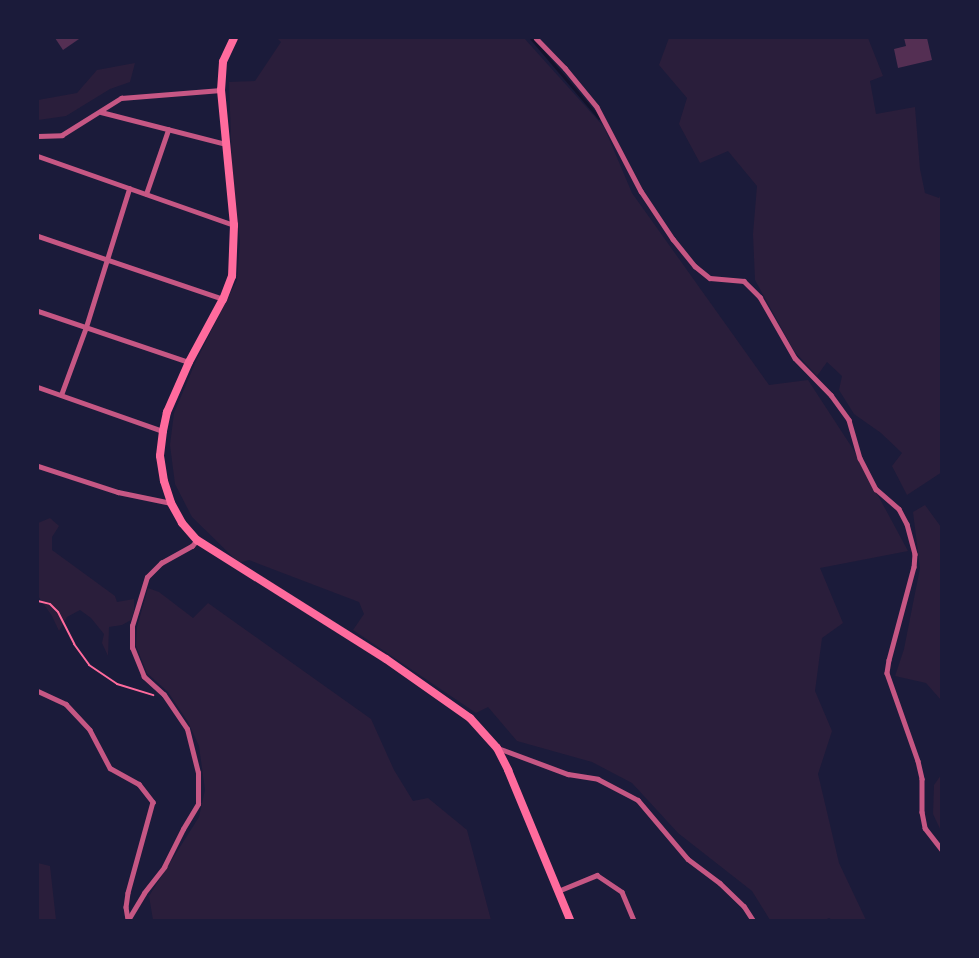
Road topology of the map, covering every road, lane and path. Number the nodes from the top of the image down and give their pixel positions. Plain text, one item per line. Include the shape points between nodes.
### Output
1 (234, 38) edge
2 (536, 38) edge
3 (221, 90) junction
4 (101, 112) junction
5 (168, 130) junction
6 (38, 136) edge
7 (226, 144) junction
8 (38, 156) edge
9 (129, 189) junction
10 (146, 194) junction
11 (234, 225) junction
12 (38, 236) edge
13 (107, 260) junction
14 (223, 299) junction
15 (38, 311) edge
16 (86, 327) junction
17 (189, 362) junction
18 (38, 387) edge
19 (61, 395) junction
20 (162, 431) junction
21 (38, 466) edge
22 (172, 503) junction
23 (197, 540) junction
24 (38, 602) edge
25 (38, 691) edge
26 (166, 698) junction
27 (497, 748) junction
28 (942, 850) edge
29 (558, 892) junction
30 (128, 920) edge
31 (570, 920) edge
32 (634, 920) edge
33 (753, 920) edge

1 - 3 main road via 223,62
2 - 28 street via 597,107 641,191 695,266 710,278 744,280 760,296 794,358 831,395 848,420 860,458 876,489 899,509 907,524 915,554 914,567 887,673 918,761 925,828
3 - 4 street via 121,98
3 - 7 main road
4 - 5 street
4 - 6 street via 62,135
5 - 7 street
5 - 10 street
7 - 11 main road
8 - 9 street
9 - 10 street
9 - 13 street
10 - 11 street
11 - 14 main road via 232,276
12 - 13 street
13 - 14 street
13 - 16 street
14 - 17 main road
15 - 16 street
16 - 17 street
16 - 19 street
17 - 20 main road
18 - 19 street
19 - 20 street
20 - 22 main road via 160,456
21 - 22 street via 118,492
22 - 23 main road via 182,523
23 - 26 street via 161,563 147,577 132,626 132,648 144,677
23 - 27 main road via 454,704
24 - 26 path via 50,604 58,612 89,665 117,684
25 - 30 street via 66,704 90,730 110,768 139,784 153,802 128,893
26 - 30 street via 187,729 194,749 198,804 164,867
27 - 29 main road
27 - 33 street via 568,774 598,779 638,800 688,859 720,883 744,906
29 - 31 main road
29 - 32 street via 597,874 622,892

